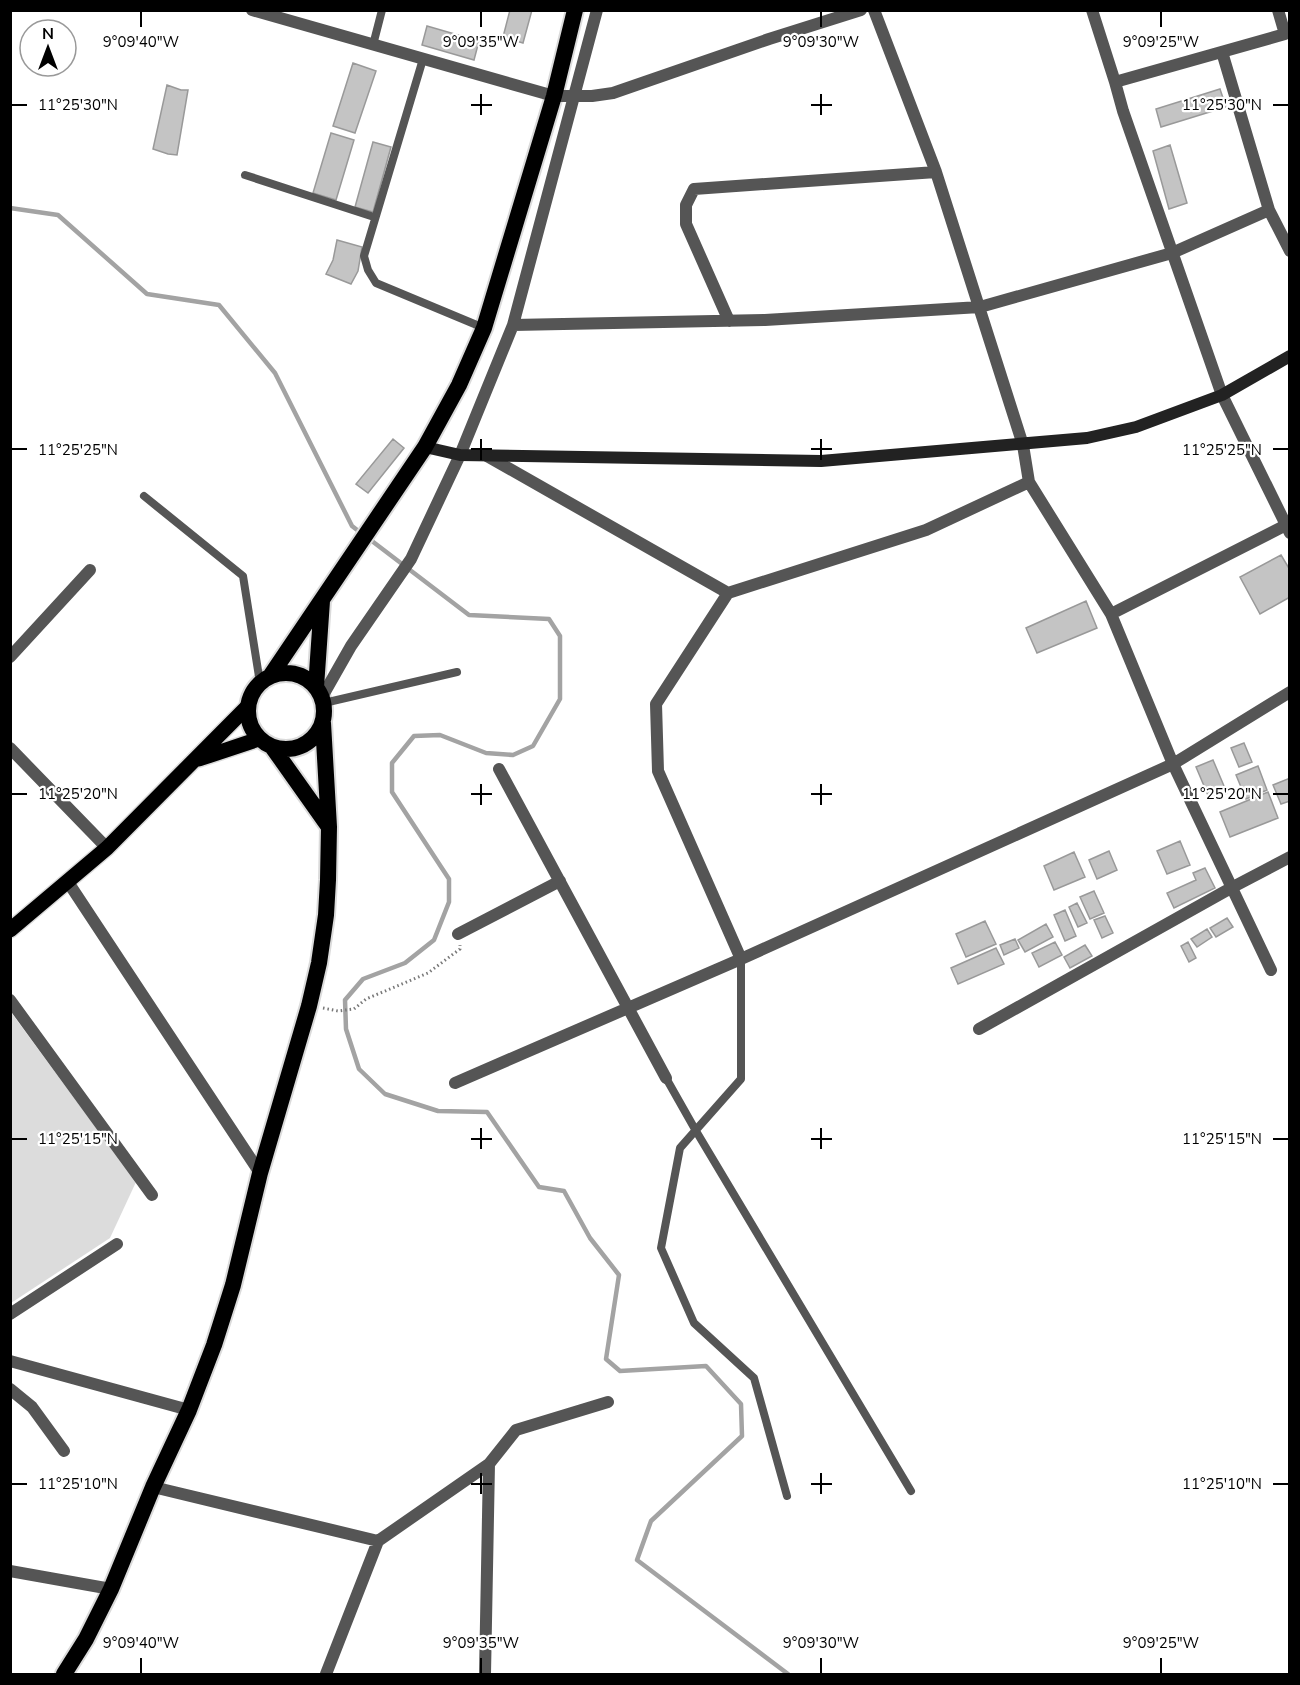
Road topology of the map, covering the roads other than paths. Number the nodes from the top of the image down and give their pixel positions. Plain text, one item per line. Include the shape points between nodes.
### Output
1 (252, 10) edge
2 (382, 10) edge
3 (575, 10) edge
4 (597, 10) edge
5 (861, 10) edge
6 (874, 10) edge
7 (1092, 10) edge
8 (1278, 10) edge
9 (373, 45) junction
10 (1222, 52) junction
11 (423, 59) junction
12 (1115, 82) junction
13 (554, 96) junction
14 (575, 96) junction
15 (936, 172) junction
16 (245, 175) dead end
17 (1269, 210) junction
18 (374, 217) junction
19 (1290, 251) edge
20 (1172, 253) junction
21 (980, 307) junction
22 (729, 321) junction
23 (513, 326) junction
24 (484, 328) junction
25 (1290, 356) edge
26 (1222, 395) junction
27 (1023, 445) junction
28 (425, 447) junction
29 (460, 455) junction
30 (487, 456) junction
31 (1029, 482) junction
32 (144, 496) dead end
33 (1288, 527) edge
34 (90, 570) dead end
35 (728, 593) junction
36 (322, 598) junction
37 (1110, 614) junction
38 (10, 657) edge
39 (457, 672) dead end
40 (265, 679) junction
41 (1290, 692) edge
42 (321, 695) junction
43 (247, 707) junction
44 (323, 723) junction
45 (259, 738) junction
46 (10, 748) edge
47 (273, 748) junction
48 (196, 760) junction
49 (1173, 764) junction
50 (499, 769) dead end
51 (329, 827) junction
52 (107, 849) junction
53 (1290, 857) edge
54 (560, 881) junction
55 (68, 882) junction
56 (1232, 888) junction
57 (10, 930) edge
58 (458, 934) road end
59 (741, 959) junction
60 (1271, 970) dead end
61 (10, 1000) edge
62 (628, 1007) junction
63 (979, 1029) dead end
64 (666, 1078) joint
65 (455, 1083) dead end
66 (696, 1131) junction
67 (260, 1173) junction
68 (152, 1195) dead end
69 (117, 1244) dead end
70 (10, 1314) edge
71 (10, 1361) edge
72 (10, 1389) edge
73 (608, 1402) dead end
74 (189, 1410) junction
75 (64, 1451) dead end
76 (489, 1464) junction
77 (153, 1487) junction
78 (911, 1491) dead end
79 (787, 1496) dead end
80 (378, 1542) junction
81 (10, 1571) edge
82 (111, 1589) junction
83 (64, 1674) edge
84 (326, 1674) edge
85 (485, 1674) edge

1 - 9 street
2 - 9 lane
3 - 13 highway
4 - 14 street
5 - 14 street via 613,93
6 - 15 street
7 - 12 street
8 - 10 street via 1285,34
9 - 11 street
10 - 12 street
10 - 17 street
11 - 13 street
11 - 18 lane
12 - 20 street
13 - 14 street
13 - 24 highway
14 - 23 street
15 - 21 street
15 - 22 street via 694,189 686,205 686,224
16 - 18 lane
17 - 19 street
17 - 20 street
18 - 24 lane via 364,256 376,283
20 - 21 street
20 - 26 street
21 - 22 street
21 - 27 street
22 - 23 street
23 - 29 street
24 - 28 highway
25 - 26 main road
26 - 27 main road via 1136,427 1087,438
26 - 33 street
27 - 30 main road via 821,460
27 - 31 street
28 - 29 main road
28 - 36 highway
29 - 30 main road
29 - 42 street via 411,559
30 - 35 street
31 - 35 street via 926,530
31 - 37 street
32 - 40 lane via 243,576
33 - 37 street
34 - 38 street
35 - 59 street via 656,704 657,771
36 - 40 highway
36 - 42 highway
37 - 49 street
39 - 42 lane
40 - 42 highway via 283,673 296,674 307,679
40 - 43 highway via 251,694
41 - 49 street
42 - 44 highway
43 - 45 highway via 252,729
43 - 48 main road
44 - 47 highway via 307,744 290,750
44 - 51 highway
45 - 47 highway
45 - 48 main road
46 - 52 street
47 - 51 highway
48 - 52 main road
49 - 56 street
49 - 59 street
50 - 54 street
51 - 67 highway via 326,915 319,963
52 - 55 main road
53 - 56 street
54 - 58 street
54 - 62 street
55 - 57 main road
55 - 67 street
56 - 60 street
56 - 63 street
59 - 62 street
59 - 66 lane via 741,1078
61 - 68 street
62 - 64 street
62 - 65 street
64 - 66 lane
66 - 78 lane
66 - 79 lane via 680,1148 661,1248 694,1323 754,1378
67 - 74 highway via 233,1285
69 - 70 street
71 - 74 street
72 - 75 street via 32,1407
73 - 76 street via 516,1430
74 - 77 highway
76 - 80 street
76 - 85 street
77 - 80 street
77 - 82 highway
80 - 84 street
81 - 82 street
82 - 83 highway

